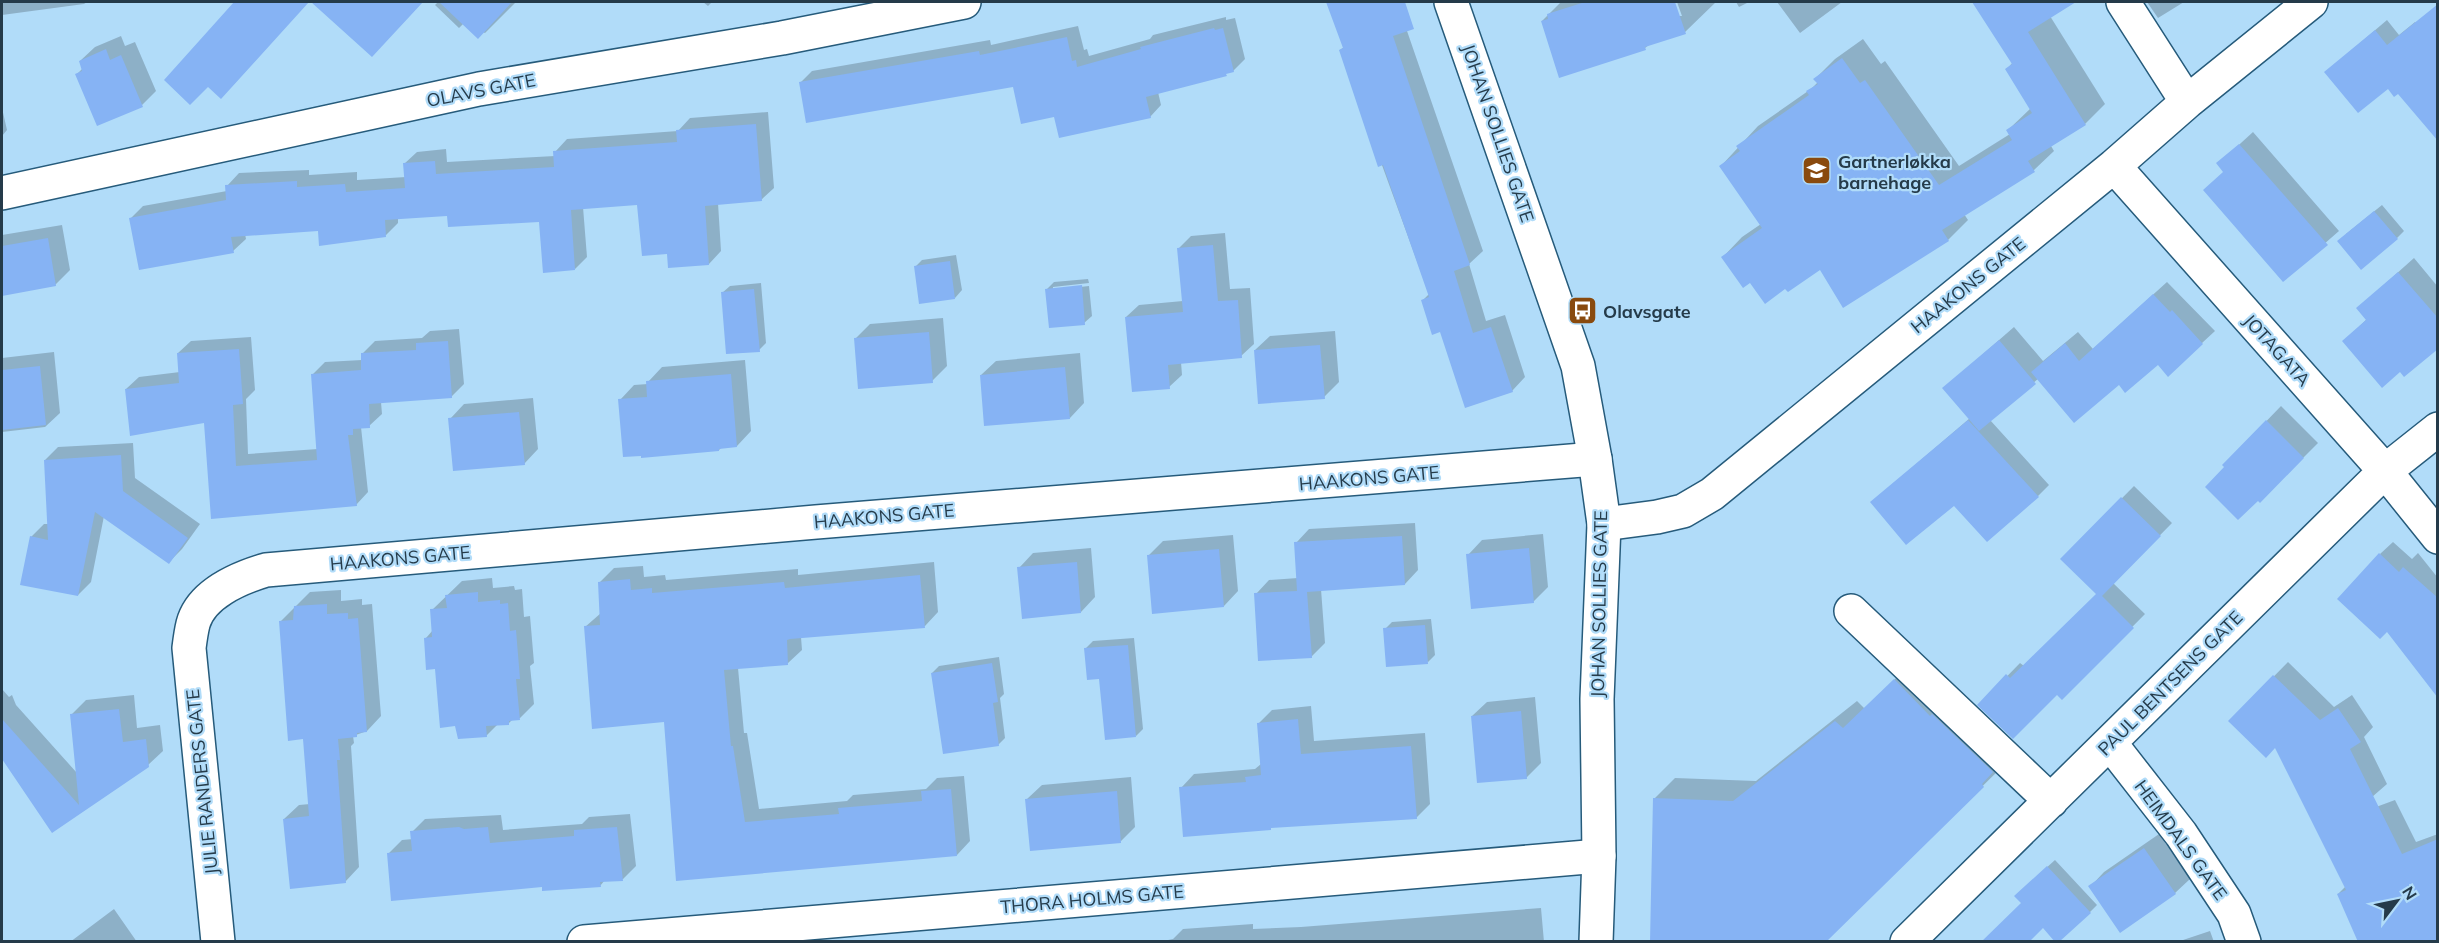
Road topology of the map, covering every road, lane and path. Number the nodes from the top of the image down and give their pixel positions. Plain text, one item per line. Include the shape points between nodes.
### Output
1 (964, 2) edge
2 (1451, 2) edge
3 (2123, 2) edge
4 (2312, 2) edge
5 (2187, 102) junction
6 (2114, 166) junction
7 (2, 194) edge
8 (2438, 429) edge
9 (1595, 459) junction
10 (2385, 471) junction
11 (1604, 524) junction
12 (2438, 537) edge
13 (1851, 611) dead end
14 (193, 622) joint
15 (2110, 743) junction
16 (2051, 801) junction
17 (1599, 856) junction
18 (218, 942) edge
19 (584, 942) edge
20 (1596, 942) edge
21 (1907, 942) edge
22 (2244, 942) edge

1 - 7 street, OLAVS GATE via 782,38 479,89
2 - 9 street, JOHAN SOLLIES GATE via 1578,366
3 - 5 street
4 - 5 street, HAAKONS GATE
5 - 6 street, HAAKONS GATE
6 - 10 street, JOTAGATA
6 - 11 street, HAAKONS GATE via 1712,494 1683,511
8 - 10 street, PAUL BENTSENS GATE
9 - 11 street, JOHAN SOLLIES GATE
9 - 14 street, HAAKONS GATE via 266,570 224,587 207,601
10 - 12 street, JOTAGATA
10 - 15 street, PAUL BENTSENS GATE
11 - 17 street, JOHAN SOLLIES GATE via 1597,699
13 - 16 street
14 - 18 street, JULIE RANDERS GATE via 189,648
15 - 16 street, PAUL BENTSENS GATE
15 - 22 street, HEIMDALS GATE via 2181,834 2234,914
16 - 21 street, PAUL BENTSENS GATE
17 - 19 street, THORA HOLMS GATE
17 - 20 street, JOHAN SOLLIES GATE

